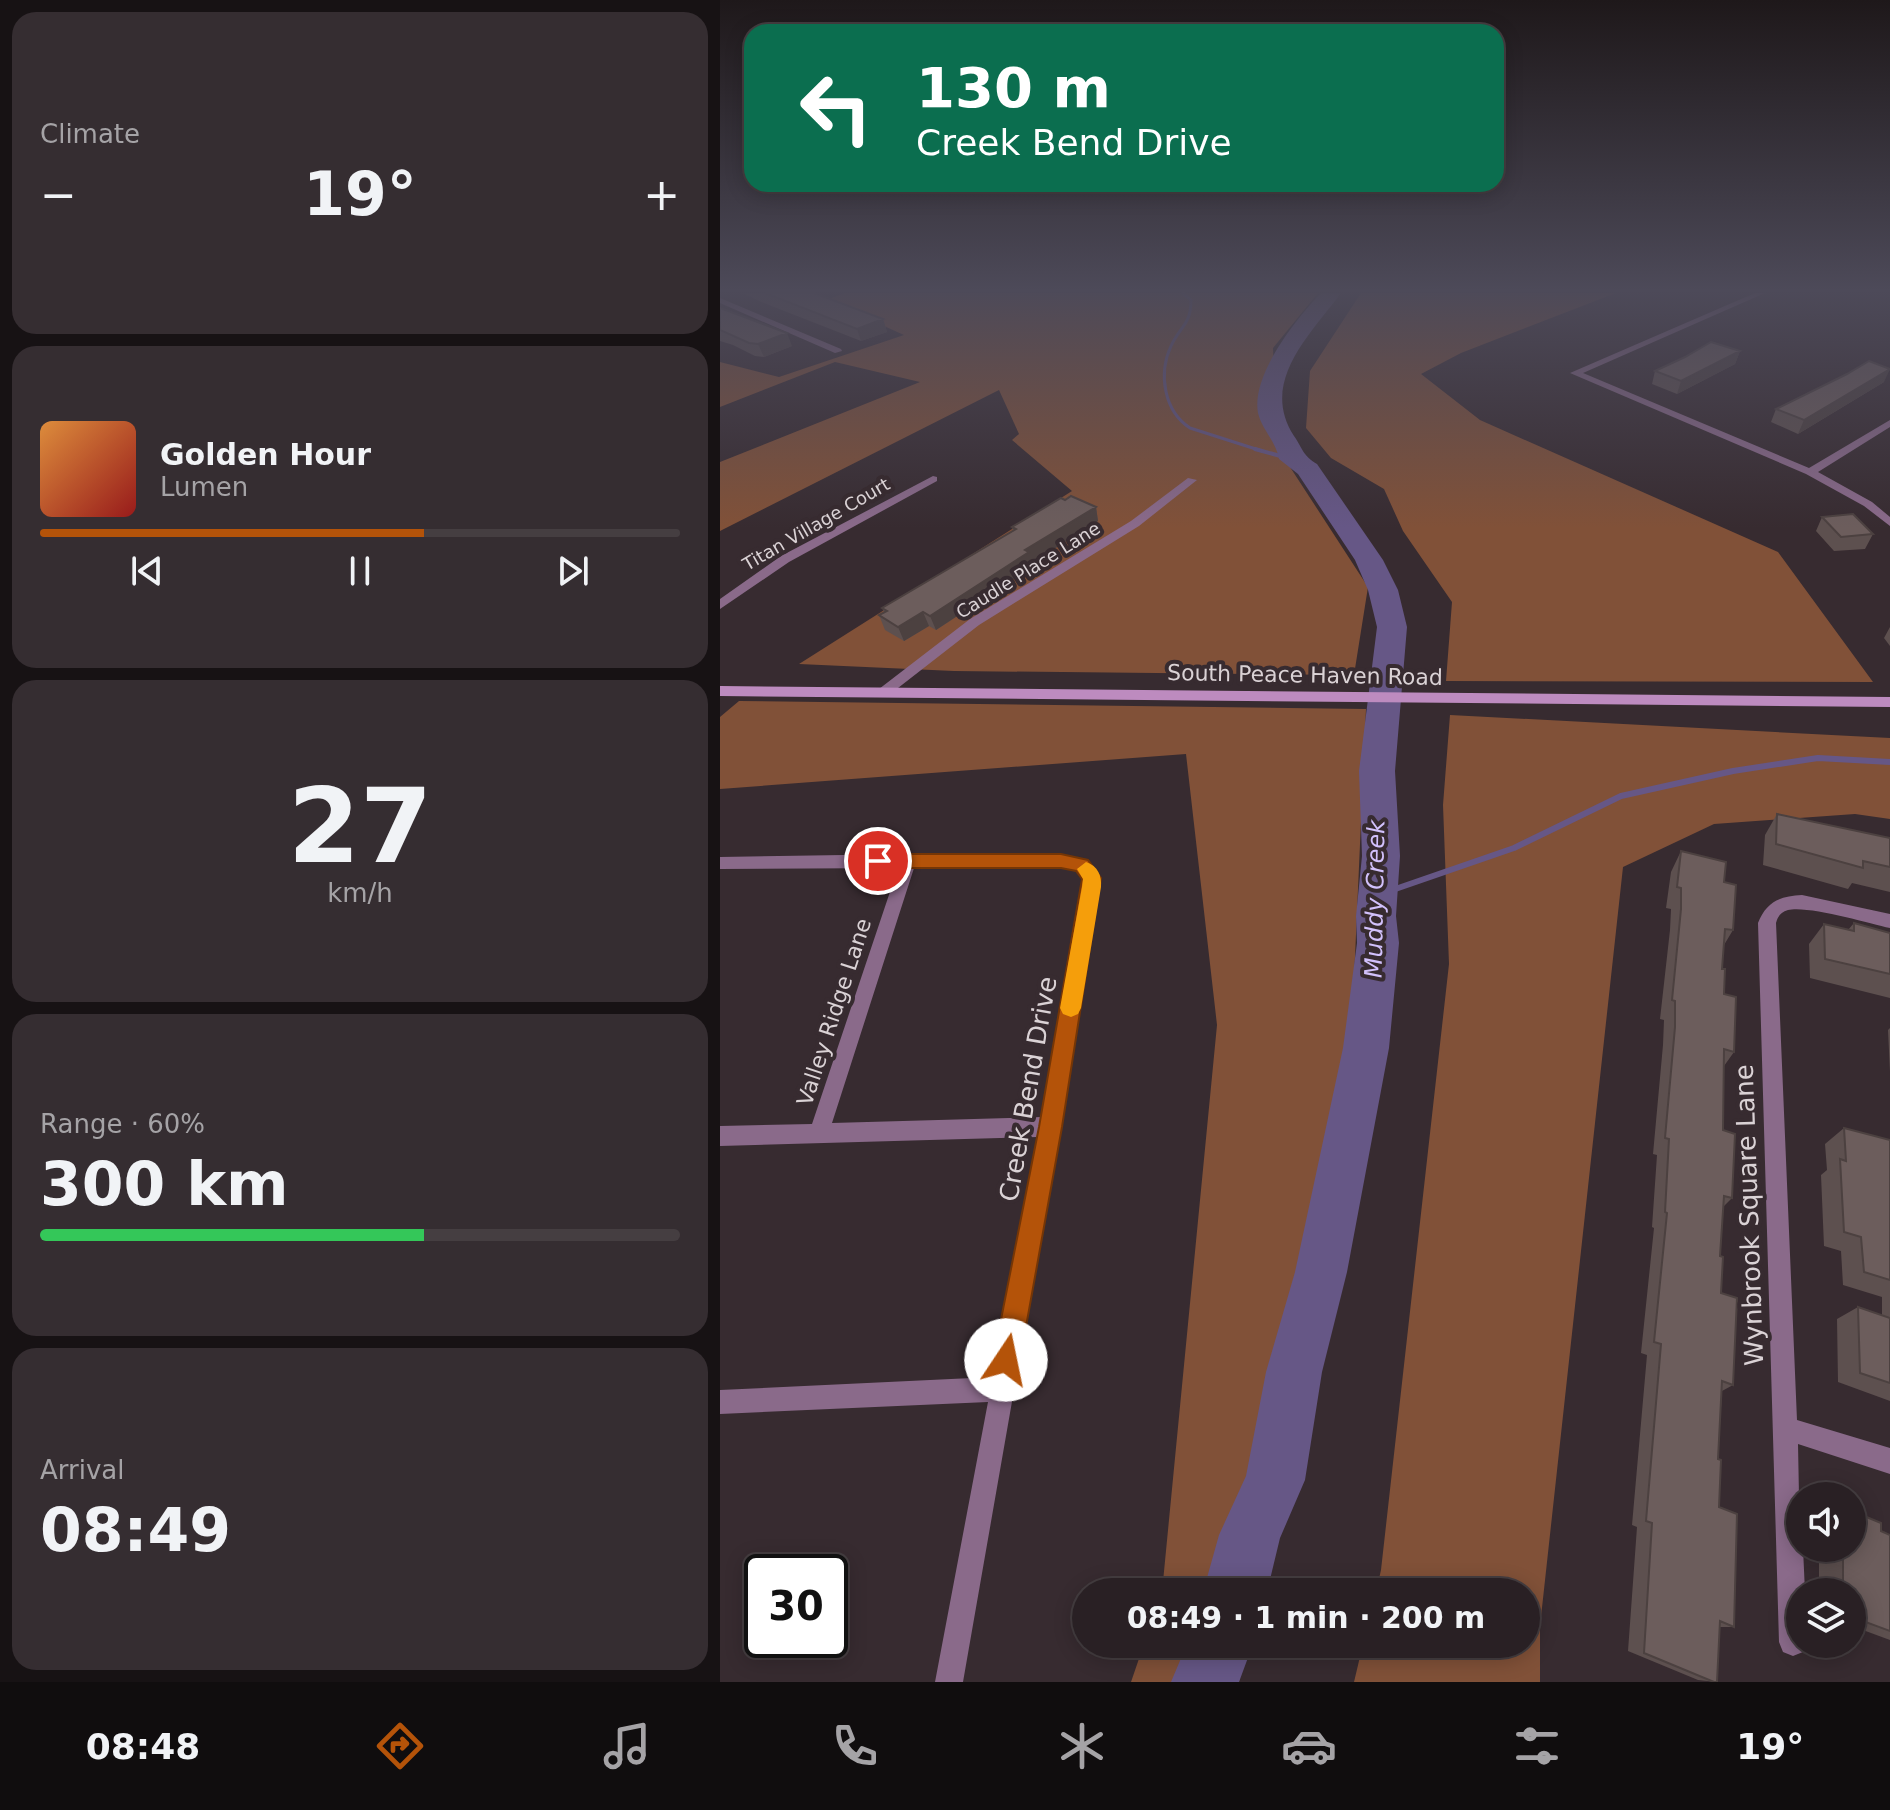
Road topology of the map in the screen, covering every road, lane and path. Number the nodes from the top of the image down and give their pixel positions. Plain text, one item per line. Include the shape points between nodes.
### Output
1 (1579, 371) edge
2 (1890, 423) edge
3 (1810, 472) junction
4 (933, 479) dead end
5 (1192, 480) dead end
6 (1890, 523) edge
7 (720, 605) edge
8 (720, 691) edge
9 (884, 692) junction
10 (1890, 702) edge
11 (909, 860) junction
12 (721, 864) edge
13 (1890, 921) edge
14 (1050, 1127) junction
15 (819, 1133) junction
16 (720, 1136) edge
17 (1001, 1389) junction
18 (720, 1402) edge
19 (1785, 1428) junction
20 (1890, 1461) edge
21 (1791, 1578) edge
22 (949, 1682) edge

1 - 3 street
2 - 3 street
3 - 6 street via 1868,504
4 - 7 street, Titan Village Court via 785,559
5 - 9 street, Caudle Place Lane via 1126,529 1032,584 931,653
8 - 9 main road, South Peace Haven Road
9 - 10 main road, South Peace Haven Road
11 - 12 street, Creek Bend Drive
11 - 14 street, Creek Bend Drive via 1061,861 1082,866 1092,878
11 - 15 street, Valley Ridge Lane
13 - 19 street, Wynbrook Square Lane via 1788,902 1769,914 1767,923
14 - 15 street
14 - 17 street, Creek Bend Drive
15 - 16 street
17 - 18 street
17 - 22 street, Creek Bend Drive
19 - 20 street
19 - 21 street, Wynbrook Square Lane

